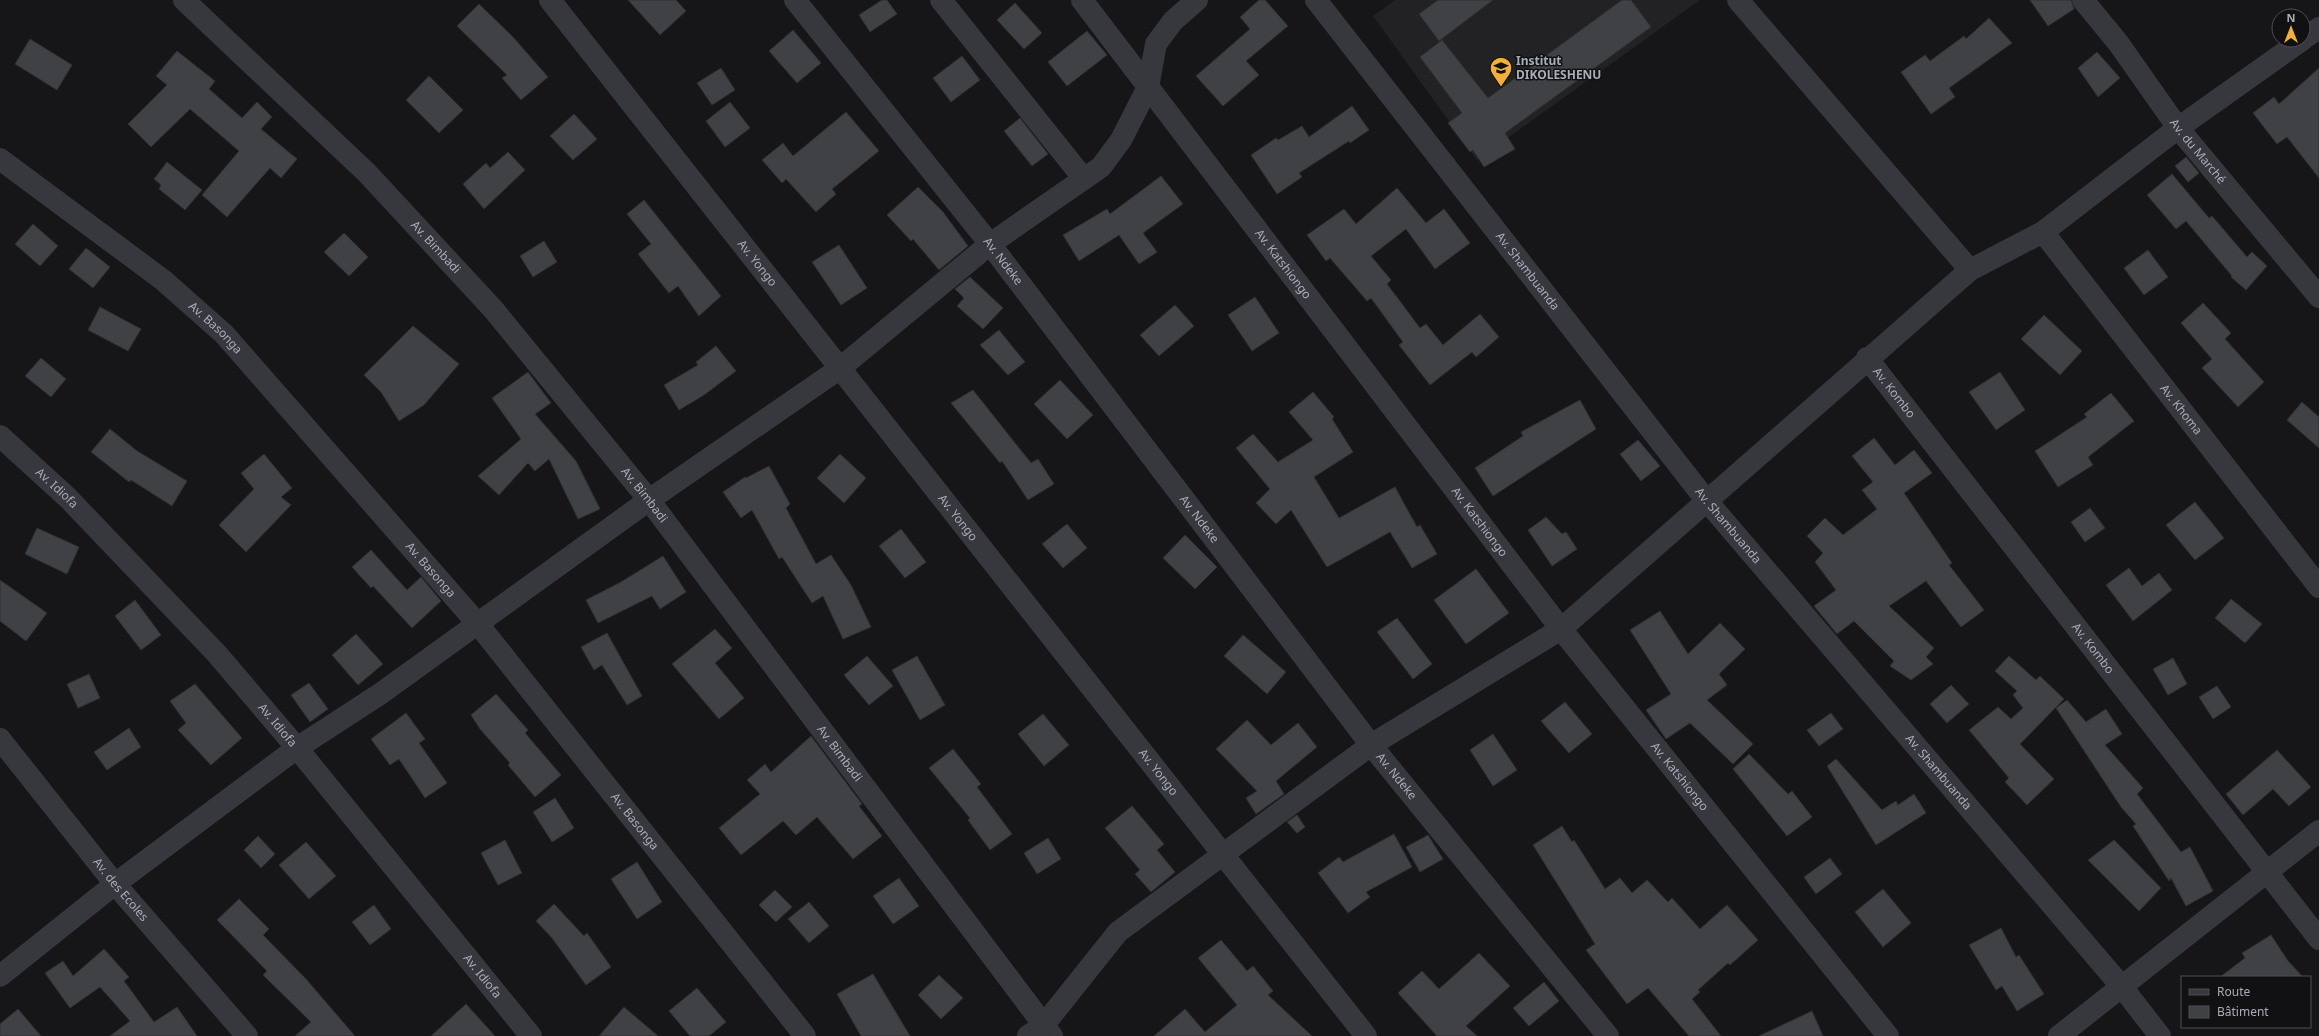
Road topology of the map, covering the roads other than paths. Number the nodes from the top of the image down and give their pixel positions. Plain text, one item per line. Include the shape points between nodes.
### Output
1 (184, 0) edge
2 (550, 0) edge
3 (795, 0) edge
4 (941, 0) edge
5 (1082, 0) edge
6 (1197, 0) edge
7 (1316, 0) edge
8 (1738, 0) edge
9 (2082, 0) edge
10 (2292, 48) edge
11 (1148, 87) junction
12 (2178, 128) junction
13 (0, 159) edge
14 (1084, 179) junction
15 (2043, 232) junction
16 (990, 244) junction
17 (1970, 270) junction
18 (2319, 297) edge
19 (1867, 358) junction
20 (839, 369) junction
21 (0, 436) edge
22 (649, 500) junction
23 (1706, 500) junction
24 (2319, 587) edge
25 (478, 624) junction
26 (1561, 629) junction
27 (0, 739) edge
28 (1371, 745) junction
29 (297, 748) junction
30 (2319, 831) edge
31 (1224, 853) junction
32 (2266, 872) junction
33 (115, 884) junction
34 (2319, 939) edge
35 (0, 976) edge
36 (2122, 987) junction
37 (1041, 1033) edge
38 (247, 1036) edge
39 (531, 1036) edge
40 (805, 1036) edge
41 (1366, 1036) edge
42 (1608, 1036) edge
43 (1888, 1036) edge
44 (2059, 1036) edge
45 (2160, 1036) edge

1 - 22 street, Av. Bimbadi via 372,179 493,309
2 - 20 street, Av. Yongo
3 - 16 street, Av. Ndeke
4 - 14 street
5 - 11 street, Av. Katshiongo
6 - 11 street via 1173,21 1156,44
7 - 23 street, Av. Shambuanda
8 - 17 street
9 - 12 street, Av. du Marché via 2119,44
10 - 12 street
11 - 14 street via 1120,140 1101,167
11 - 26 street, Av. Katshiongo
12 - 15 street
12 - 18 street, Av. du Marché
13 - 25 street, Av. Basonga via 163,280 224,334
14 - 16 street
15 - 17 street
15 - 24 street, Av. Khoma
16 - 20 street
16 - 28 street, Av. Ndeke
17 - 19 street
19 - 23 street
19 - 32 street, Av. Kombo
20 - 22 street
20 - 31 street, Av. Yongo
21 - 29 street, Av. Idiofa via 68,498 211,648
22 - 25 street
22 - 37 street, Av. Bimbadi
23 - 26 street
23 - 36 street, Av. Shambuanda
25 - 29 street via 380,694
25 - 40 street, Av. Basonga
26 - 28 street
26 - 43 street, Av. Katshiongo
27 - 33 street, Av. des Ecoles
28 - 31 street
28 - 42 street, Av. Ndeke
29 - 33 street
29 - 39 street, Av. Idiofa
30 - 32 street
31 - 37 street via 1118,932
31 - 41 street, Av. Yongo
32 - 34 street, Av. Kombo
32 - 36 street
33 - 35 street
33 - 38 street, Av. des Ecoles
36 - 44 street
36 - 45 street, Av. Shambuanda

